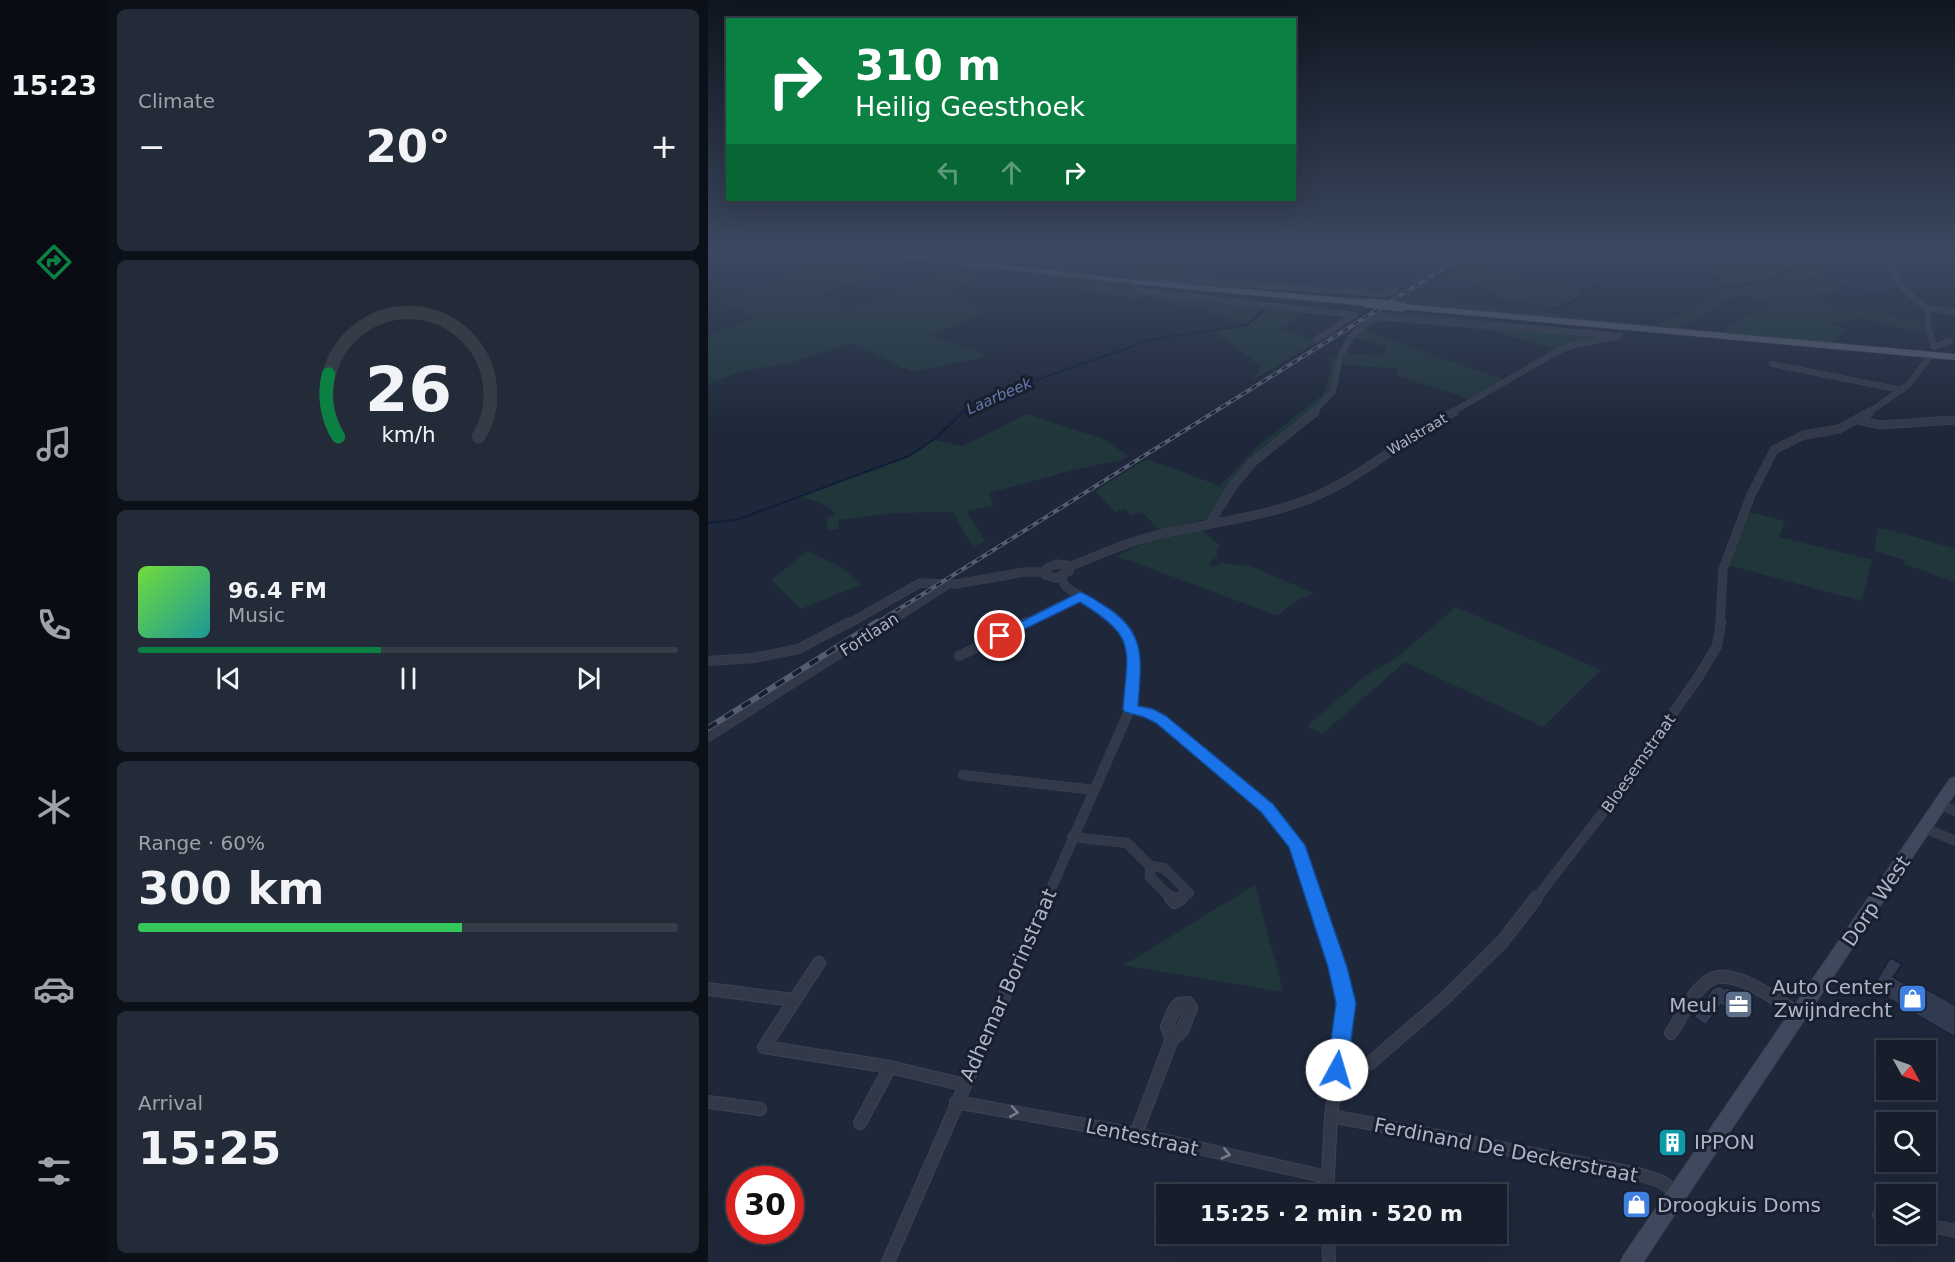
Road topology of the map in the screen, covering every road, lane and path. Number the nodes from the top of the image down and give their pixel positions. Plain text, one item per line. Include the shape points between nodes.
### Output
1 (1318, 311) edge
2 (1455, 311) edge
3 (1927, 311) edge
4 (1931, 335) junction
5 (1316, 340) dead end
6 (1953, 342) edge
7 (1928, 355) junction
8 (1955, 357) edge
9 (1772, 364) dead end
10 (1900, 390) junction
11 (1859, 420) junction
12 (1955, 420) edge
13 (1211, 521) junction
14 (1068, 567) junction
15 (1044, 572) junction
16 (1061, 577) junction
17 (948, 584) junction
18 (1080, 596) junction
19 (959, 656) dead end
20 (708, 661) edge
21 (1130, 709) junction
22 (708, 737) edge
23 (963, 775) dead end
24 (1954, 784) edge
25 (1094, 790) junction
26 (1948, 808) edge
27 (1925, 828) junction
28 (1072, 837) junction
29 (1955, 841) edge
30 (1150, 866) dead end
31 (819, 963) dead end
32 (708, 989) edge
33 (794, 1000) junction
34 (1799, 1014) junction
35 (1671, 1033) dead end
36 (1172, 1039) dead end
37 (890, 1067) junction
38 (1337, 1070) junction
39 (965, 1085) junction
40 (708, 1102) edge
41 (956, 1102) junction
42 (760, 1109) dead end
43 (1331, 1116) junction
44 (860, 1123) dead end
45 (1136, 1134) junction
46 (1327, 1177) junction
47 (1327, 1184) edge
48 (1677, 1192) junction
49 (1936, 1227) edge
50 (1955, 1231) edge
51 (1328, 1244) edge
52 (888, 1262) edge
53 (1329, 1262) edge
54 (1631, 1262) edge

1 - 5 street via 1354,315
2 - 7 main road, bridge
3 - 4 street
4 - 6 street
4 - 6 street via 1934,347
7 - 8 main road
7 - 10 street, Bloesemstraat via 1912,381
9 - 10 street
10 - 11 street, Bloesemstraat
11 - 12 street, Bloesemstraat via 1880,425
11 - 38 street, Bloesemstraat via 1839,429 1793,439 1774,450 1751,495 1723,569 1717,646 1605,811 1503,941 1370,1063 1356,1070
13 - 13 street, Walstraat via 1283,507 1327,492 1428,425 1556,352 1620,336 1372,318 1359,327 1340,357 1338,380 1329,399 1258,456
13 - 14 street, Walstraat via 1126,543
14 - 15 street, Walstraat via 1052,565
14 - 16 street via 1068,573
15 - 16 street via 1051,578
15 - 17 street, Fortlaan
16 - 18 street, Adhemar Borinstraat via 1066,587
17 - 20 street via 920,583 798,649 754,658
17 - 22 street, Fortlaan
18 - 19 street
18 - 21 street, Adhemar Borinstraat via 1115,618 1132,641
21 - 25 street, Adhemar Borinstraat
21 - 38 street via 1161,719 1267,808 1297,845 1338,967 1346,1003
23 - 25 street
24 - 26 main road, Dorp West
25 - 28 street, Adhemar Borinstraat
26 - 27 main road, Dorp West
27 - 29 street
27 - 34 main road, Dorp West
28 - 30 street via 1127,843
28 - 39 street, Adhemar Borinstraat
31 - 33 street
32 - 33 street
33 - 37 street via 764,1047
34 - 35 street via 1749,984 1721,976 1707,981
34 - 48 main road, Dorp West
36 - 45 street
37 - 39 street
37 - 44 street
38 - 43 street
39 - 41 street, Adhemar Borinstraat
40 - 42 street
41 -> 45 street, Lentestraat
41 - 52 street, Adhemar Borinstraat
43 - 46 street
43 - 48 street, Ferdinand De Deckerstraat via 1638,1174
45 -> 46 street, Lentestraat
46 - 47 street
48 - 54 main road, Dorp West
49 - 50 street
51 - 53 street

